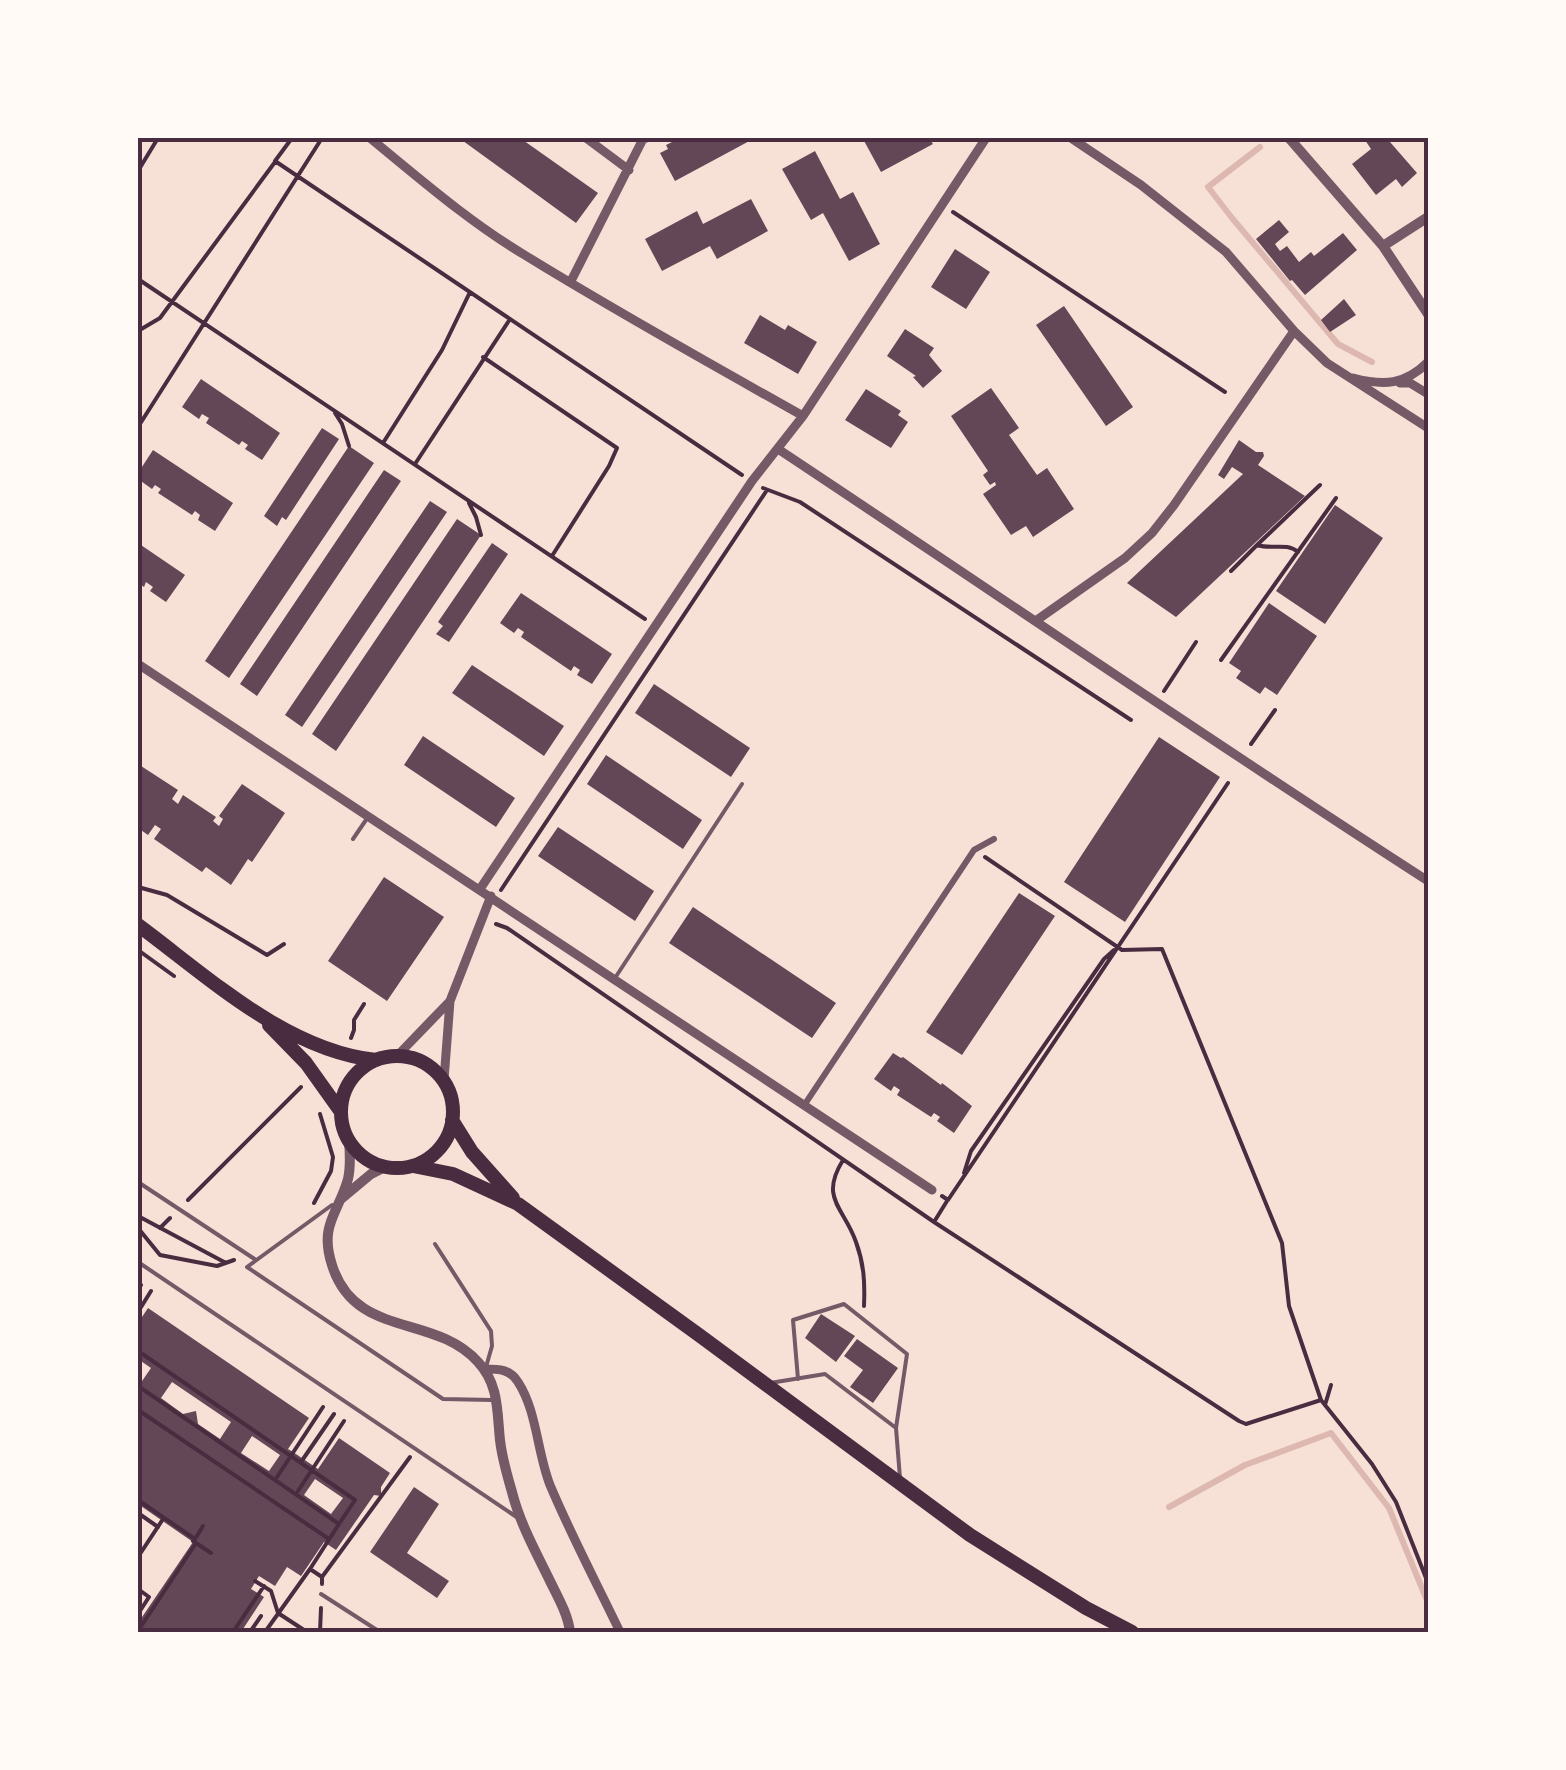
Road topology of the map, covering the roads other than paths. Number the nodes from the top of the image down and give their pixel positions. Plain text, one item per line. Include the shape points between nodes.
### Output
1 (370, 138) edge
2 (586, 138) edge
3 (647, 138) edge
4 (986, 138) edge
5 (1072, 138) edge
6 (1288, 138) edge
7 (629, 170) junction
8 (1428, 217) edge
9 (1383, 246) junction
10 (571, 282) junction
11 (1428, 316) edge
12 (1294, 332) junction
13 (1428, 362) edge
14 (1345, 376) junction
15 (1392, 382) junction
16 (1428, 394) edge
17 (803, 416) junction
18 (1428, 428) edge
19 (778, 449) junction
20 (1036, 620) junction
21 (138, 664) edge
22 (742, 784) dead end
23 (368, 817) junction
24 (353, 838) dead end
25 (994, 839) dead end
26 (1428, 881) edge
27 (480, 889) junction
28 (492, 896) junction
29 (138, 925) edge
30 (615, 978) junction
31 (450, 1001) junction
32 (258, 1014) junction
33 (397, 1056) junction
34 (376, 1060) junction
35 (444, 1080) junction
36 (804, 1104) junction
37 (341, 1112) junction
38 (452, 1120) junction
39 (349, 1141) junction
40 (412, 1166) junction
41 (386, 1167) junction
42 (138, 1182) edge
43 (932, 1190) road end
44 (340, 1200) junction
45 (518, 1204) junction
46 (435, 1244) dead end
47 (256, 1260) junction
48 (138, 1262) edge
49 (484, 1369) junction
50 (798, 1379) junction
51 (766, 1384) junction
52 (497, 1400) junction
53 (896, 1428) junction
54 (900, 1483) junction
55 (522, 1521) junction
56 (321, 1594) dead end
57 (380, 1632) edge
58 (570, 1632) edge
59 (620, 1632) edge
60 (1132, 1632) edge

1 - 10 street via 468,216
2 - 7 street
3 - 7 street
4 - 17 street
5 - 12 street via 1226,252
6 - 9 street
7 - 10 street
8 - 9 street
9 - 11 street
10 - 17 street
12 - 14 street
12 - 20 street via 1152,533
13 - 15 street
14 - 15 street
14 - 18 street
15 - 16 street
17 - 19 street
19 - 20 street
19 - 27 street
20 - 26 street
21 - 23 street
22 - 30 lane
23 - 24 lane
23 - 27 street
25 - 36 street via 974,850
27 - 28 street
28 - 30 street
28 - 31 street
29 - 32 main road
30 - 36 street
31 - 33 street
31 - 35 street
32 - 34 main road via 323,1046
32 - 37 main road
33 - 34 main road
33 - 35 main road via 415,1058
34 - 37 main road via 351,1080
35 - 38 main road
36 - 43 street
37 - 39 main road
38 - 40 main road via 442,1146
38 - 45 main road
39 - 41 main road
39 - 44 street via 349,1176
40 - 41 main road
40 - 45 main road via 453,1174
41 - 44 street
42 - 47 lane
44 - 47 lane
44 - 49 street via 328,1244 350,1297 377,1317 452,1341
45 - 51 main road
46 - 49 lane via 491,1330
47 - 52 lane via 247,1268 443,1399
48 - 55 lane
49 - 52 street
49 - 59 street via 511,1372 520,1383 551,1486
50 - 51 lane
50 - 53 lane via 826,1374
50 - 53 lane via 793,1320 844,1304 906,1354
51 - 54 main road
52 - 55 street via 500,1442
53 - 54 lane
54 - 60 main road via 1012,1562
55 - 58 street
56 - 57 lane

